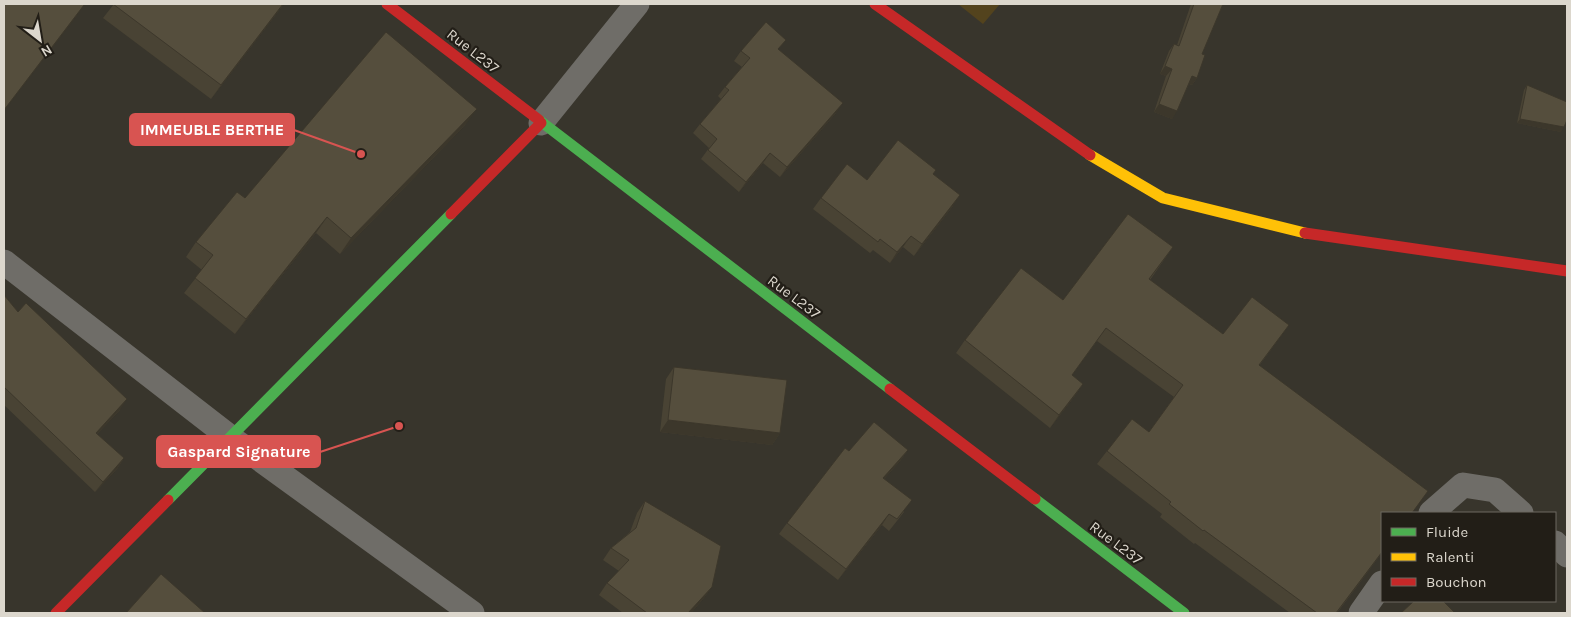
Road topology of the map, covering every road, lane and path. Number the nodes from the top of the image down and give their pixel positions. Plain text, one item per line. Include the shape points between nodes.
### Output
1 (387, 4) edge
2 (638, 4) edge
3 (875, 4) edge
4 (541, 123) junction
5 (4, 262) edge
6 (1567, 271) edge
7 (231, 438) junction
8 (1432, 512) edge
9 (1520, 512) edge
10 (1556, 544) edge
11 (1567, 555) edge
12 (1381, 584) edge
13 (56, 613) edge
14 (472, 613) edge
15 (1184, 613) edge
16 (1361, 613) edge

1 - 4 street, Rue L237
2 - 4 street
3 - 6 street via 1078,148 1163,198 1301,232
4 - 7 street
4 - 15 street, Rue L237
5 - 7 street
7 - 13 street
7 - 14 street
8 - 9 street via 1463,485 1495,490
10 - 11 street
12 - 16 street

